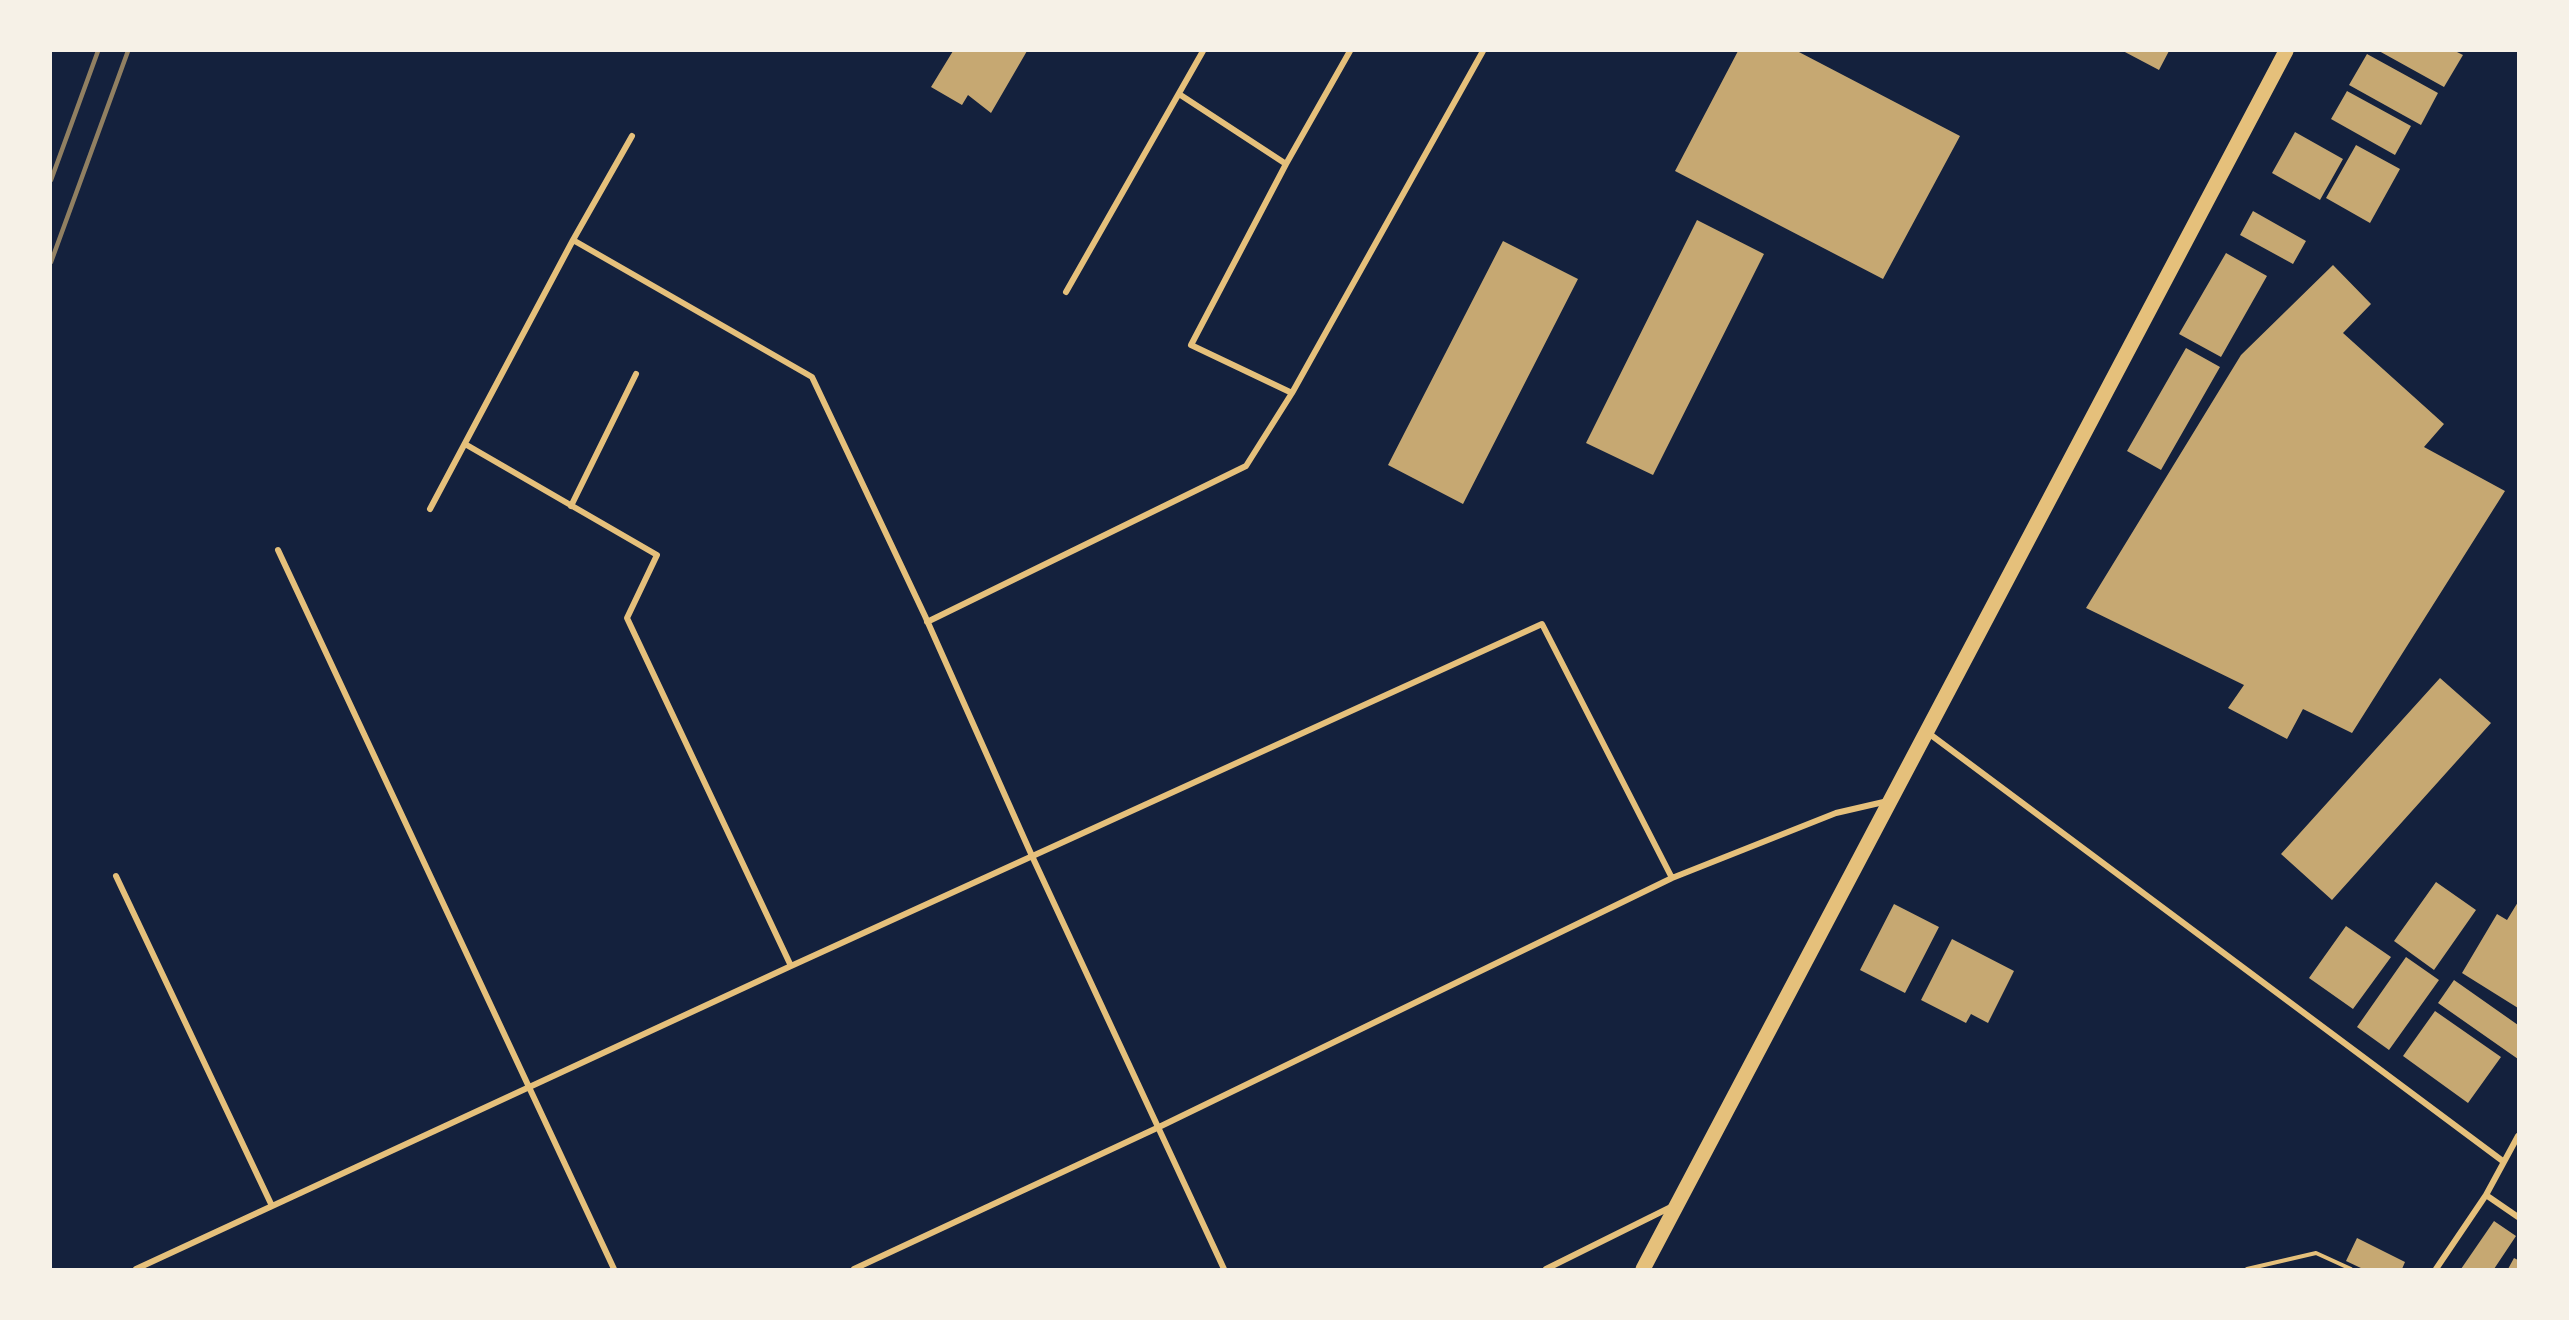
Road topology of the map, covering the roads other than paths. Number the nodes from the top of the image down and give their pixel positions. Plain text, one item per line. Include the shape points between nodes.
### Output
1 (1203, 51) edge
2 (1350, 51) edge
3 (1483, 51) edge
4 (2286, 51) edge
5 (1179, 94) junction
6 (632, 136) dead end
7 (1286, 164) junction
8 (573, 240) junction
9 (1066, 292) dead end
10 (636, 374) dead end
11 (1292, 393) junction
12 (465, 444) junction
13 (572, 506) junction
14 (430, 509) dead end
15 (278, 550) dead end
16 (927, 622) junction
17 (1927, 732) junction
18 (1889, 801) junction
19 (1032, 856) junction
20 (116, 876) dead end
21 (1672, 878) junction
22 (791, 966) junction
23 (529, 1087) junction
24 (1157, 1128) junction
25 (2518, 1136) edge
26 (2504, 1162) junction
27 (2486, 1195) junction
28 (1677, 1204) junction
29 (272, 1206) junction
30 (2518, 1217) edge
31 (136, 1269) edge
32 (614, 1269) edge
33 (854, 1269) edge
34 (1224, 1269) edge
35 (1545, 1269) edge
36 (1643, 1269) edge
37 (2436, 1269) edge

1 - 5 street
2 - 7 street
3 - 11 street
4 - 17 main road
5 - 7 street
5 - 9 street
6 - 8 street
7 - 11 street via 1191,345
8 - 12 street
8 - 16 street via 812,377
10 - 13 street
11 - 16 street via 1246,466
12 - 13 street
12 - 14 street
13 - 22 street via 657,555 627,618
15 - 23 street
16 - 19 street
17 - 18 main road
17 - 26 street
18 - 21 street via 1836,813
18 - 28 main road
19 - 21 street via 1542,624
19 - 22 street
19 - 24 street
20 - 29 street
21 - 24 street
22 - 23 street
23 - 29 street
23 - 32 street
24 - 33 street
24 - 34 street
25 - 26 street
26 - 27 street
27 - 30 street
27 - 37 street
28 - 35 street
28 - 36 main road
29 - 31 street

